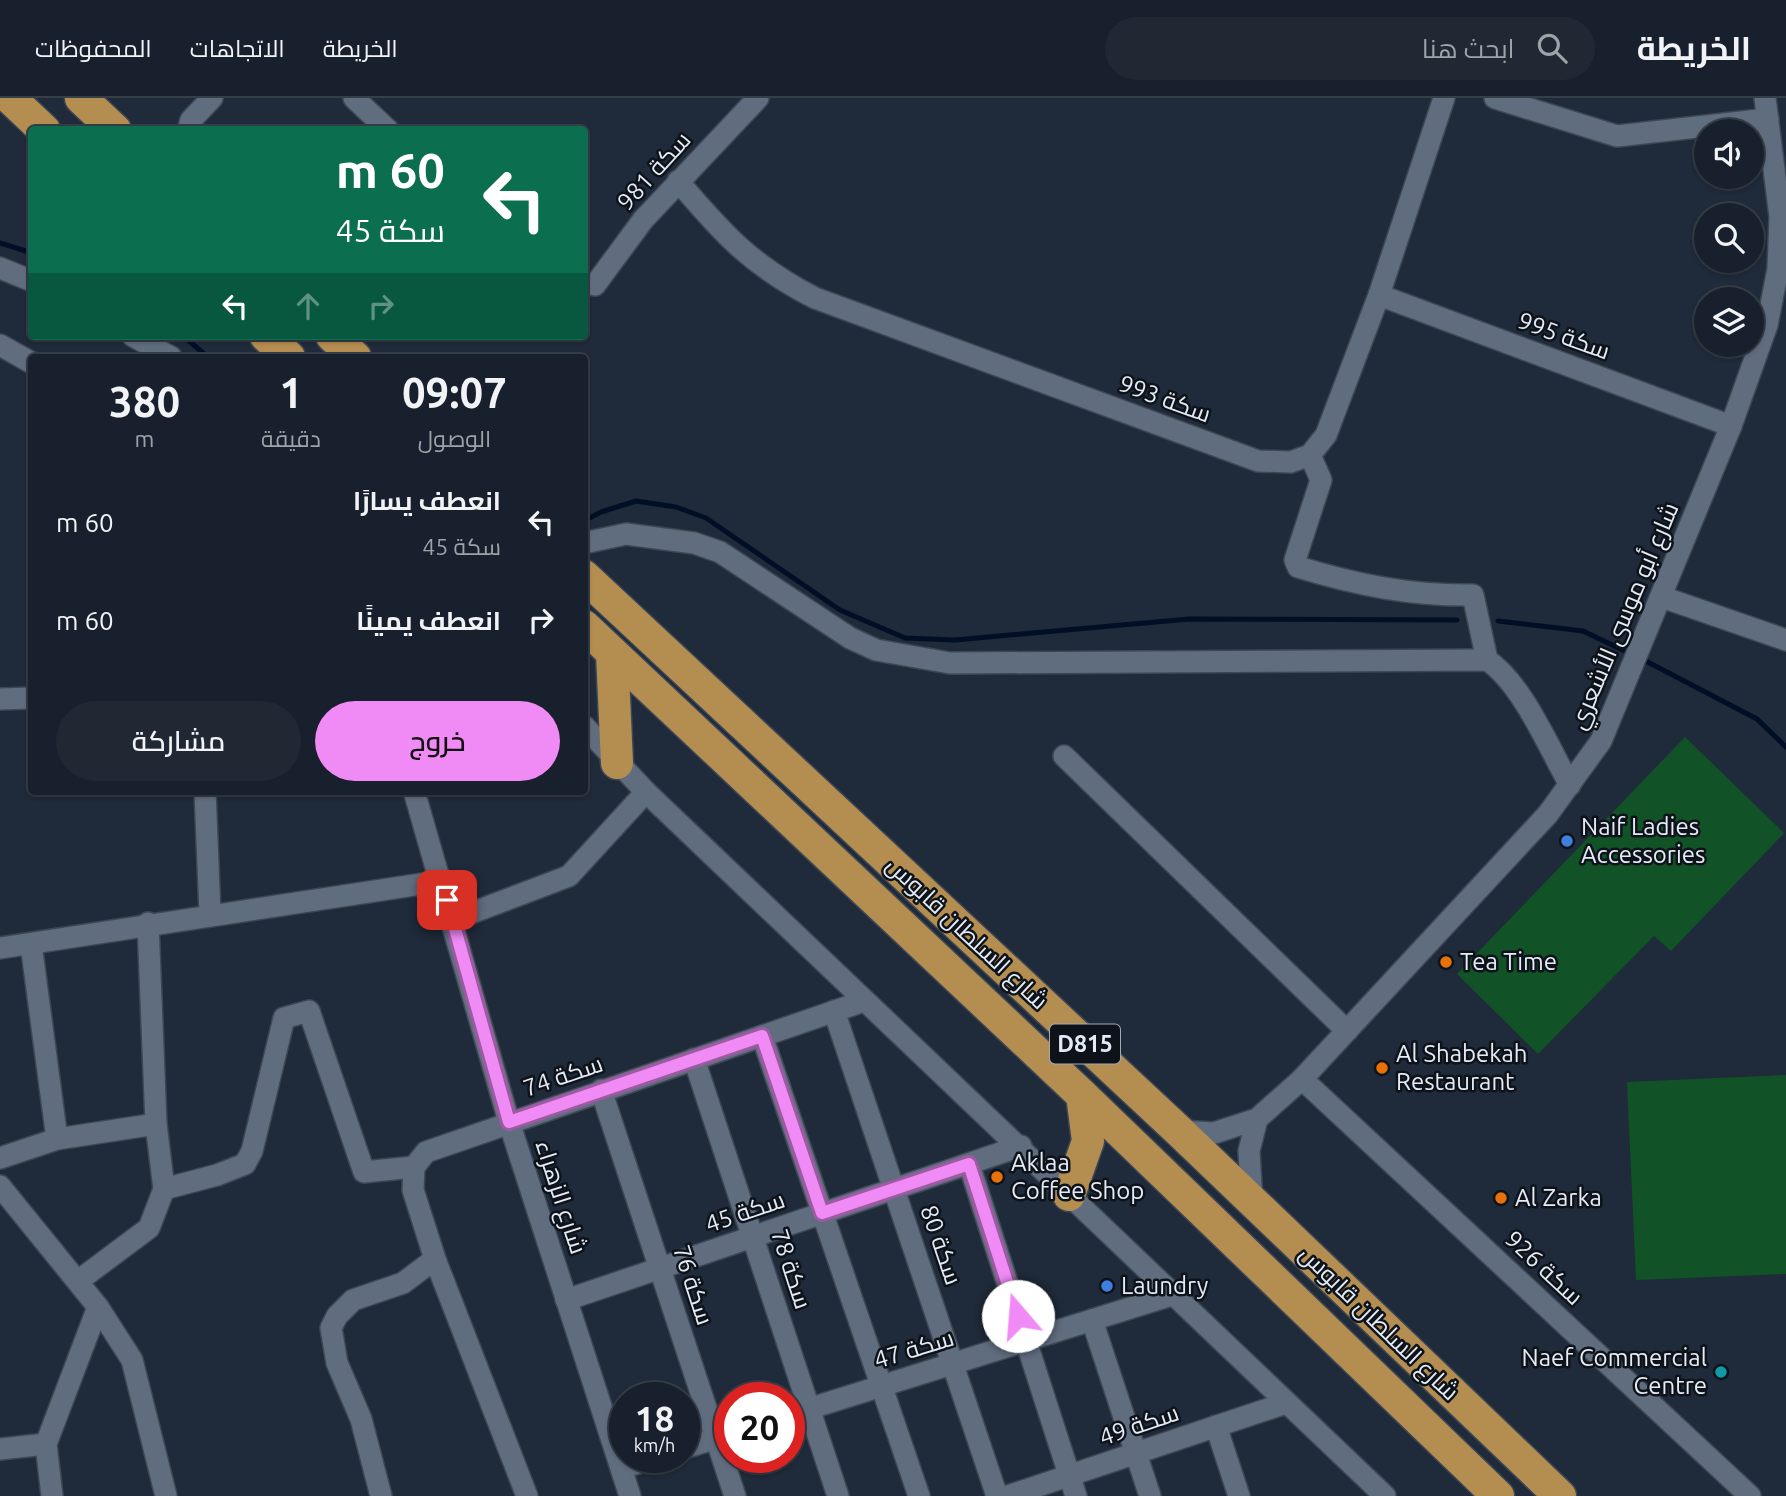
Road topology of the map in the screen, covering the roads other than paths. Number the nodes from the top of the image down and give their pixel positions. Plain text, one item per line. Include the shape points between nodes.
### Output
1 (10, 98) edge
2 (81, 98) edge
3 (212, 98) edge
4 (354, 98) edge
5 (758, 98) edge
6 (1444, 98) edge
7 (1495, 98) edge
8 (1767, 108) edge
9 (40, 126) edge
10 (111, 126) edge
11 (189, 126) edge
12 (384, 126) edge
13 (678, 181) junction
14 (1783, 215) edge
15 (0, 268) edge
16 (28, 279) edge
17 (595, 285) dead end
18 (1379, 295) junction
19 (141, 340) edge
20 (270, 340) edge
21 (336, 340) edge
22 (0, 345) edge
23 (167, 354) edge
24 (286, 354) edge
25 (352, 354) edge
26 (28, 361) edge
27 (1731, 426) junction
28 (1310, 455) junction
29 (588, 542) edge
30 (595, 586) edge
31 (1659, 606) junction
32 (588, 630) edge
33 (1786, 640) edge
34 (612, 653) junction
35 (1487, 660) junction
36 (28, 698) edge
37 (0, 699) edge
38 (588, 730) edge
39 (1064, 756) dead end
40 (617, 763) junction
41 (1570, 785) junction
42 (646, 792) junction
43 (205, 795) edge
44 (415, 795) edge
45 (441, 881) junction
46 (210, 914) junction
47 (453, 920) junction
48 (148, 923) junction
49 (31, 943) junction
50 (0, 948) edge
51 (864, 1001) junction
52 (834, 1011) junction
53 (1347, 1031) junction
54 (762, 1036) junction
55 (694, 1059) junction
56 (1302, 1079) junction
57 (601, 1090) junction
58 (1082, 1095) junction
59 (1256, 1119) junction
60 (509, 1122) junction
61 (156, 1124) junction
62 (1179, 1131) junction
63 (57, 1139) junction
64 (1021, 1146) junction
65 (0, 1158) edge
66 (969, 1164) junction
67 (414, 1167) junction
68 (0, 1186) edge
69 (164, 1189) junction
70 (894, 1189) junction
71 (1069, 1195) junction
72 (1252, 1202) junction
73 (822, 1213) junction
74 (753, 1237) junction
75 (435, 1259) junction
76 (660, 1268) junction
77 (78, 1281) junction
78 (1175, 1294) junction
79 (566, 1300) junction
80 (98, 1307) junction
81 (1092, 1320) junction
82 (1026, 1341) junction
83 (953, 1364) junction
84 (791, 1382) edge
85 (881, 1386) junction
86 (1286, 1403) junction
87 (805, 1410) edge
88 (714, 1412) edge
89 (805, 1425) edge
90 (1216, 1426) junction
91 (609, 1431) edge
92 (46, 1444) junction
93 (0, 1449) edge
94 (1136, 1453) junction
95 (623, 1473) edge
96 (730, 1473) edge
97 (1070, 1476) junction
98 (52, 1496) edge
99 (166, 1496) edge
100 (382, 1496) edge
101 (527, 1496) edge
102 (630, 1496) edge
103 (735, 1496) edge
104 (838, 1496) edge
105 (919, 1496) edge
106 (997, 1496) edge
107 (1008, 1496) edge
108 (1076, 1496) edge
109 (1150, 1496) edge
110 (1239, 1496) edge
111 (1385, 1496) edge
112 (1498, 1496) edge
113 (1560, 1496) edge
114 (1750, 1496) edge

1 - 9 highway
2 - 10 highway
3 - 11 street
4 - 12 street
5 - 13 street, سكة 981
6 - 18 street
7 - 8 street via 1617,136
8 - 14 street, شارع أبو موسى الأشعري
13 - 17 street, سكة 981
13 - 28 street, سكة 993 via 725,237 757,265 815,298 1258,461 1278,464
14 - 27 street, شارع أبو موسى الأشعري via 1774,293
15 - 16 street
18 - 27 street, سكة 995
18 - 28 street via 1326,435
19 - 23 street
20 - 24 highway
21 - 25 highway
22 - 26 street
27 - 31 street, شارع أبو موسى الأشعري
28 - 35 street via 1321,480 1295,560 1298,567 1352,583 1420,594 1474,595
29 - 35 street via 626,534 694,542 720,552 850,638 876,650 950,663
30 - 62 highway, شارع السلطان قابوس / D815
31 - 33 street
31 - 41 street, شارع أبو موسى الأشعري via 1611,723
32 - 34 highway, شارع السلطان قابوس / D815
34 - 40 highway
34 - 58 highway, شارع السلطان قابوس / D815
35 - 41 street via 1515,690
36 - 37 street
38 - 40 street
39 - 53 street
40 - 42 street
41 - 53 street, شارع أبو موسى الأشعري
42 - 47 street via 569,876
42 - 51 street
43 - 46 street
44 - 45 street, شارع الزهراء
45 - 46 street
45 - 47 street, شارع الزهراء
46 - 48 street
47 - 60 street, شارع الزهراء
48 - 49 street
48 - 61 street
49 - 50 street
49 - 63 street
51 - 52 street, سكة 74
51 - 64 street
52 - 54 street, سكة 74
52 - 70 street, سكة 80
53 - 56 street, شارع أبو موسى الأشعري
54 - 55 street, سكة 74
54 - 73 street
55 - 57 street, سكة 74
55 - 74 street, سكة 78
56 - 59 street, شارع أبو موسى الأشعري
56 - 114 street, سكة 926
57 - 60 street, سكة 74
57 - 76 street, سكة 76
58 - 71 highway via 1088,1141
58 - 112 highway, شارع السلطان قابوس / D815
59 - 62 street, شارع أبو موسى الأشعري via 1214,1133
59 - 72 street via 1249,1151
60 - 67 street, سكة 74 via 426,1152
60 - 79 street, شارع الزهراء
61 - 63 street
61 - 69 street
62 - 72 highway, شارع السلطان قابوس / D815
63 - 65 street
64 - 66 street, سكة 45
64 - 71 street
66 - 70 street, سكة 45
66 - 82 street
67 - 69 street via 364,1172 309,1011 284,1018 245,1164
67 - 75 street via 413,1191
68 - 77 street
69 - 77 street via 149,1227
70 - 73 street, سكة 45
70 - 83 street, سكة 80
71 - 78 street
72 - 113 highway, شارع السلطان قابوس / D815
73 - 74 street, سكة 45
73 - 85 street
74 - 76 street, سكة 45
74 - 84 street, سكة 78
75 - 100 street via 403,1283 353,1300 331,1328 337,1363 365,1431
75 - 101 street
76 - 79 street, سكة 45
76 - 88 street, سكة 76
77 - 80 street
78 - 81 street, سكة 47
78 - 86 street
79 - 91 street, شارع الزهراء
80 - 92 street
80 - 99 street via 132,1360
81 - 82 street, سكة 47
81 - 94 street
82 - 83 street, سكة 47
82 - 97 street
83 - 85 street, سكة 47
83 - 106 street, سكة 80
85 - 87 street, سكة 47
85 - 105 street
86 - 90 street, سكة 49
86 - 111 street
89 - 104 street, سكة 78
90 - 94 street, سكة 49
90 - 110 street
92 - 93 street
92 - 98 street
94 - 97 street, سكة 49
94 - 109 street
95 - 102 street, شارع الزهراء
96 - 103 street, سكة 76
97 - 107 street, سكة 49
97 - 108 street

